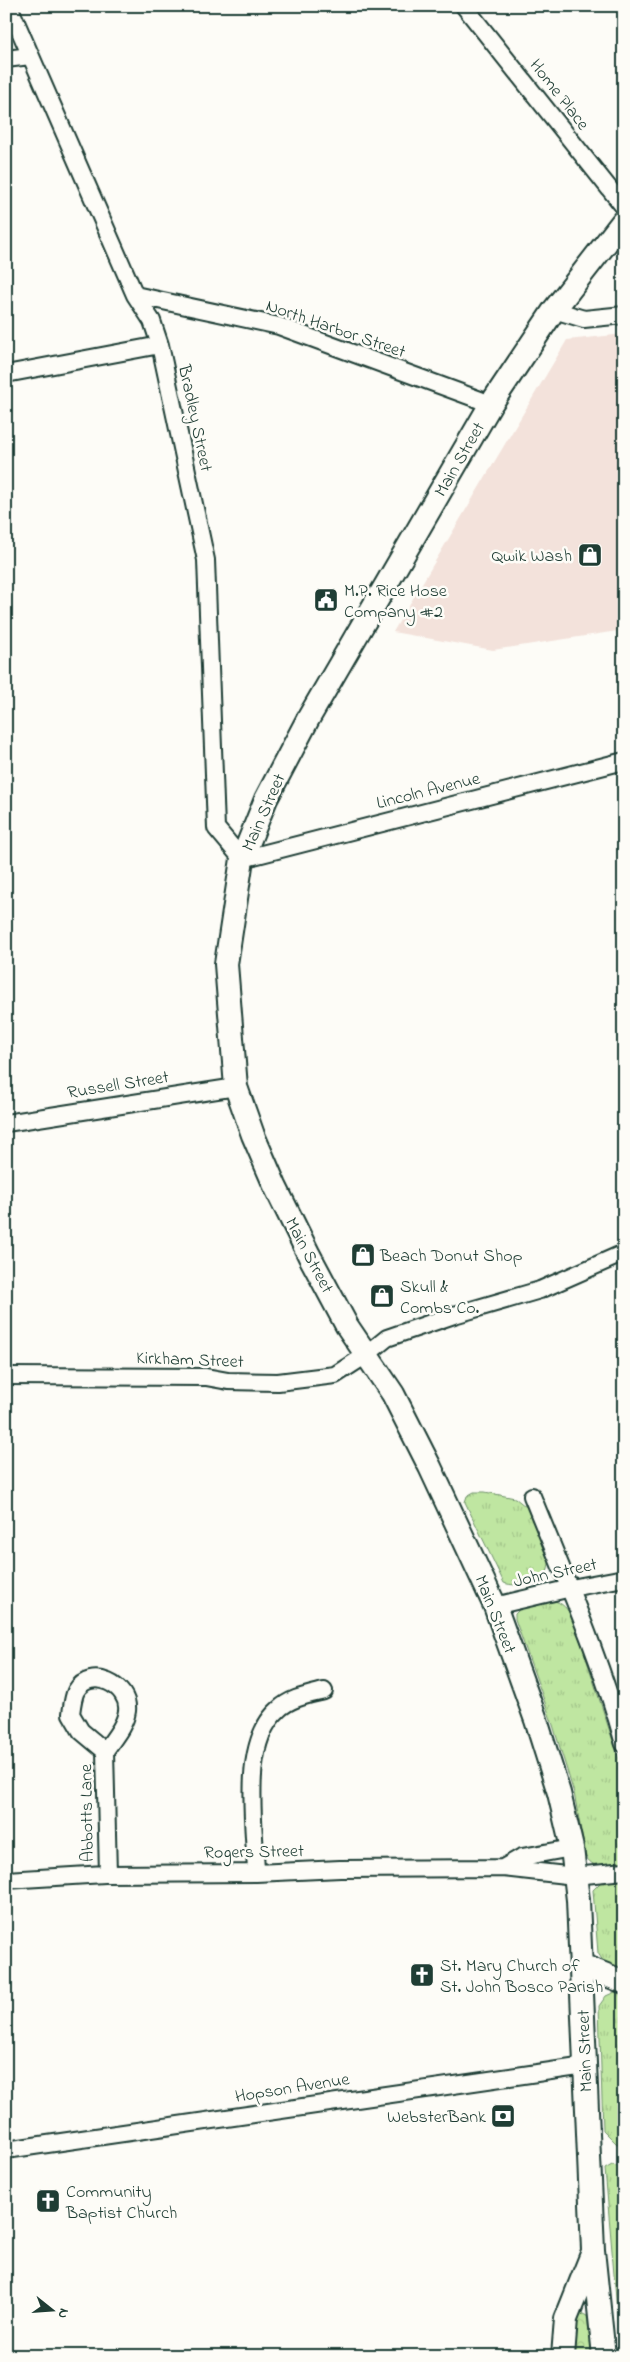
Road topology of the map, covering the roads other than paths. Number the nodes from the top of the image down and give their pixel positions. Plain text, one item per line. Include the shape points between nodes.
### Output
1 (10, 6) edge
2 (464, 6) edge
3 (30, 56) junction
4 (6, 59) edge
5 (624, 207) edge
6 (624, 220) edge
7 (135, 295) junction
8 (554, 310) junction
9 (624, 315) edge
10 (160, 345) junction
11 (6, 374) edge
12 (491, 404) junction
13 (624, 761) edge
14 (242, 859) junction
15 (236, 1086) junction
16 (6, 1122) edge
17 (624, 1253) edge
18 (366, 1355) junction
19 (6, 1376) edge
20 (532, 1496) dead end
21 (624, 1578) edge
22 (571, 1588) junction
23 (496, 1606) junction
24 (324, 1691) dead end
25 (624, 1744) edge
26 (105, 1752) dead end
27 (572, 1848) junction
28 (502, 1868) junction
29 (624, 1871) edge
30 (256, 1872) junction
31 (108, 1874) junction
32 (575, 1876) junction
33 (6, 1880) edge
34 (580, 1965) junction
35 (624, 1982) edge
36 (585, 2066) junction
37 (6, 2150) edge
38 (593, 2250) junction
39 (563, 2356) edge
40 (604, 2356) edge

1 - 3 street, Bradley Street
2 - 5 street, Home Place
3 - 4 street
3 - 7 street, Bradley Street
6 - 8 main road, Main Street
7 - 10 street, Bradley Street via 152,321
7 - 12 street, North Harbor Street via 279,326
8 - 9 street via 584,319
8 - 12 main road, Main Street
10 - 11 street
10 - 14 street, Bradley Street via 206,560 216,828
12 - 14 main road, Main Street via 308,719 266,799
13 - 14 street, Lincoln Avenue
14 - 15 main road, Main Street via 226,964
15 - 16 street, Russell Street
15 - 18 main road, Main Street via 275,1186 309,1255
17 - 18 street, Kirkham Street via 540,1290 387,1338
18 - 19 street, Kirkham Street via 334,1375 278,1382 206,1377
18 - 23 main road, Main Street via 393,1394
20 - 22 street
21 - 22 street, John Street
22 - 23 street, John Street
22 - 25 street via 614,1706
23 - 27 main road, Main Street via 539,1728
24 - 30 street via 293,1700 278,1709 257,1742 253,1766
26 - 31 street, Abbotts Lane
27 - 28 street, Rogers Street via 522,1857
27 - 32 main road, Main Street
28 - 30 street, Rogers Street
28 - 32 street, Rogers Street
29 - 32 street, Rogers Street
30 - 31 street, Rogers Street
31 - 33 street, Rogers Street
32 - 34 main road, Main Street
34 - 35 main road
34 - 36 main road, Main Street
36 - 37 street, Hopson Avenue
36 - 38 main road, Main Street
38 - 39 main road via 566,2319
38 - 40 main road, Main Street

